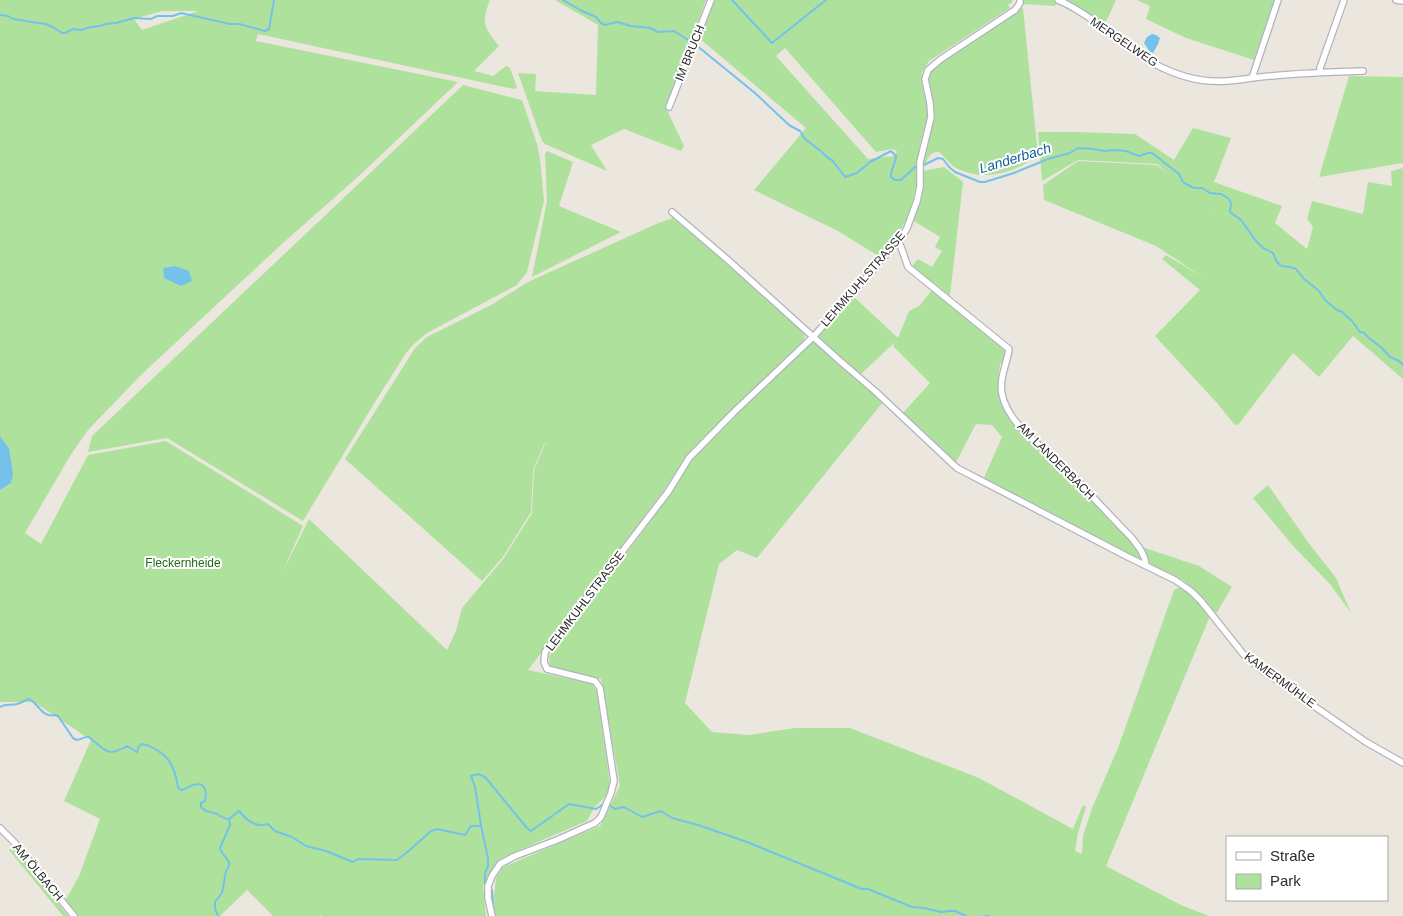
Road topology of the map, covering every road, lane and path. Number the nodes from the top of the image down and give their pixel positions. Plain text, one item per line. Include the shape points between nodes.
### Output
1 (711, 0) edge
2 (1020, 0) edge
3 (1058, 0) edge
4 (1278, 0) edge
5 (1344, 0) edge
6 (1396, 0) edge
7 (1403, 1) edge
8 (1363, 71) dead end
9 (1320, 72) junction
10 (1252, 78) junction
11 (669, 107) dead end
12 (672, 212) dead end
13 (898, 241) junction
14 (813, 337) junction
15 (1146, 565) junction
16 (1403, 763) edge
17 (0, 828) edge
18 (74, 916) edge
19 (492, 916) edge

1 - 11 street, IM BRUCH
2 - 13 street, LEHMKUHLSTRASSE via 1015,10 928,70 925,80 931,116 920,162 918,201
3 - 10 street, MERGELWEG via 1153,63 1182,76 1209,81
4 - 10 street
5 - 9 street
6 - 7 street
8 - 9 street, MERGELWEG
9 - 10 street, MERGELWEG
12 - 14 street, LEHMKUHLSTRASSE
13 - 14 street, LEHMKUHLSTRASSE
13 - 15 street, AM LANDERBACH via 908,267 1009,349 1001,383 1011,415 1131,538 1140,549
14 - 15 street, LEHMKUHLSTRASSE via 875,390 956,468
14 - 19 street, LEHMKUHLSTRASSE via 689,458 668,492 545,652 547,669 595,681 600,688 614,781 595,823 500,864 488,886
15 - 16 street, KAMERMÜHLE via 1191,591 1244,654 1262,670 1366,742
17 - 18 street, AM ÖLBACH

